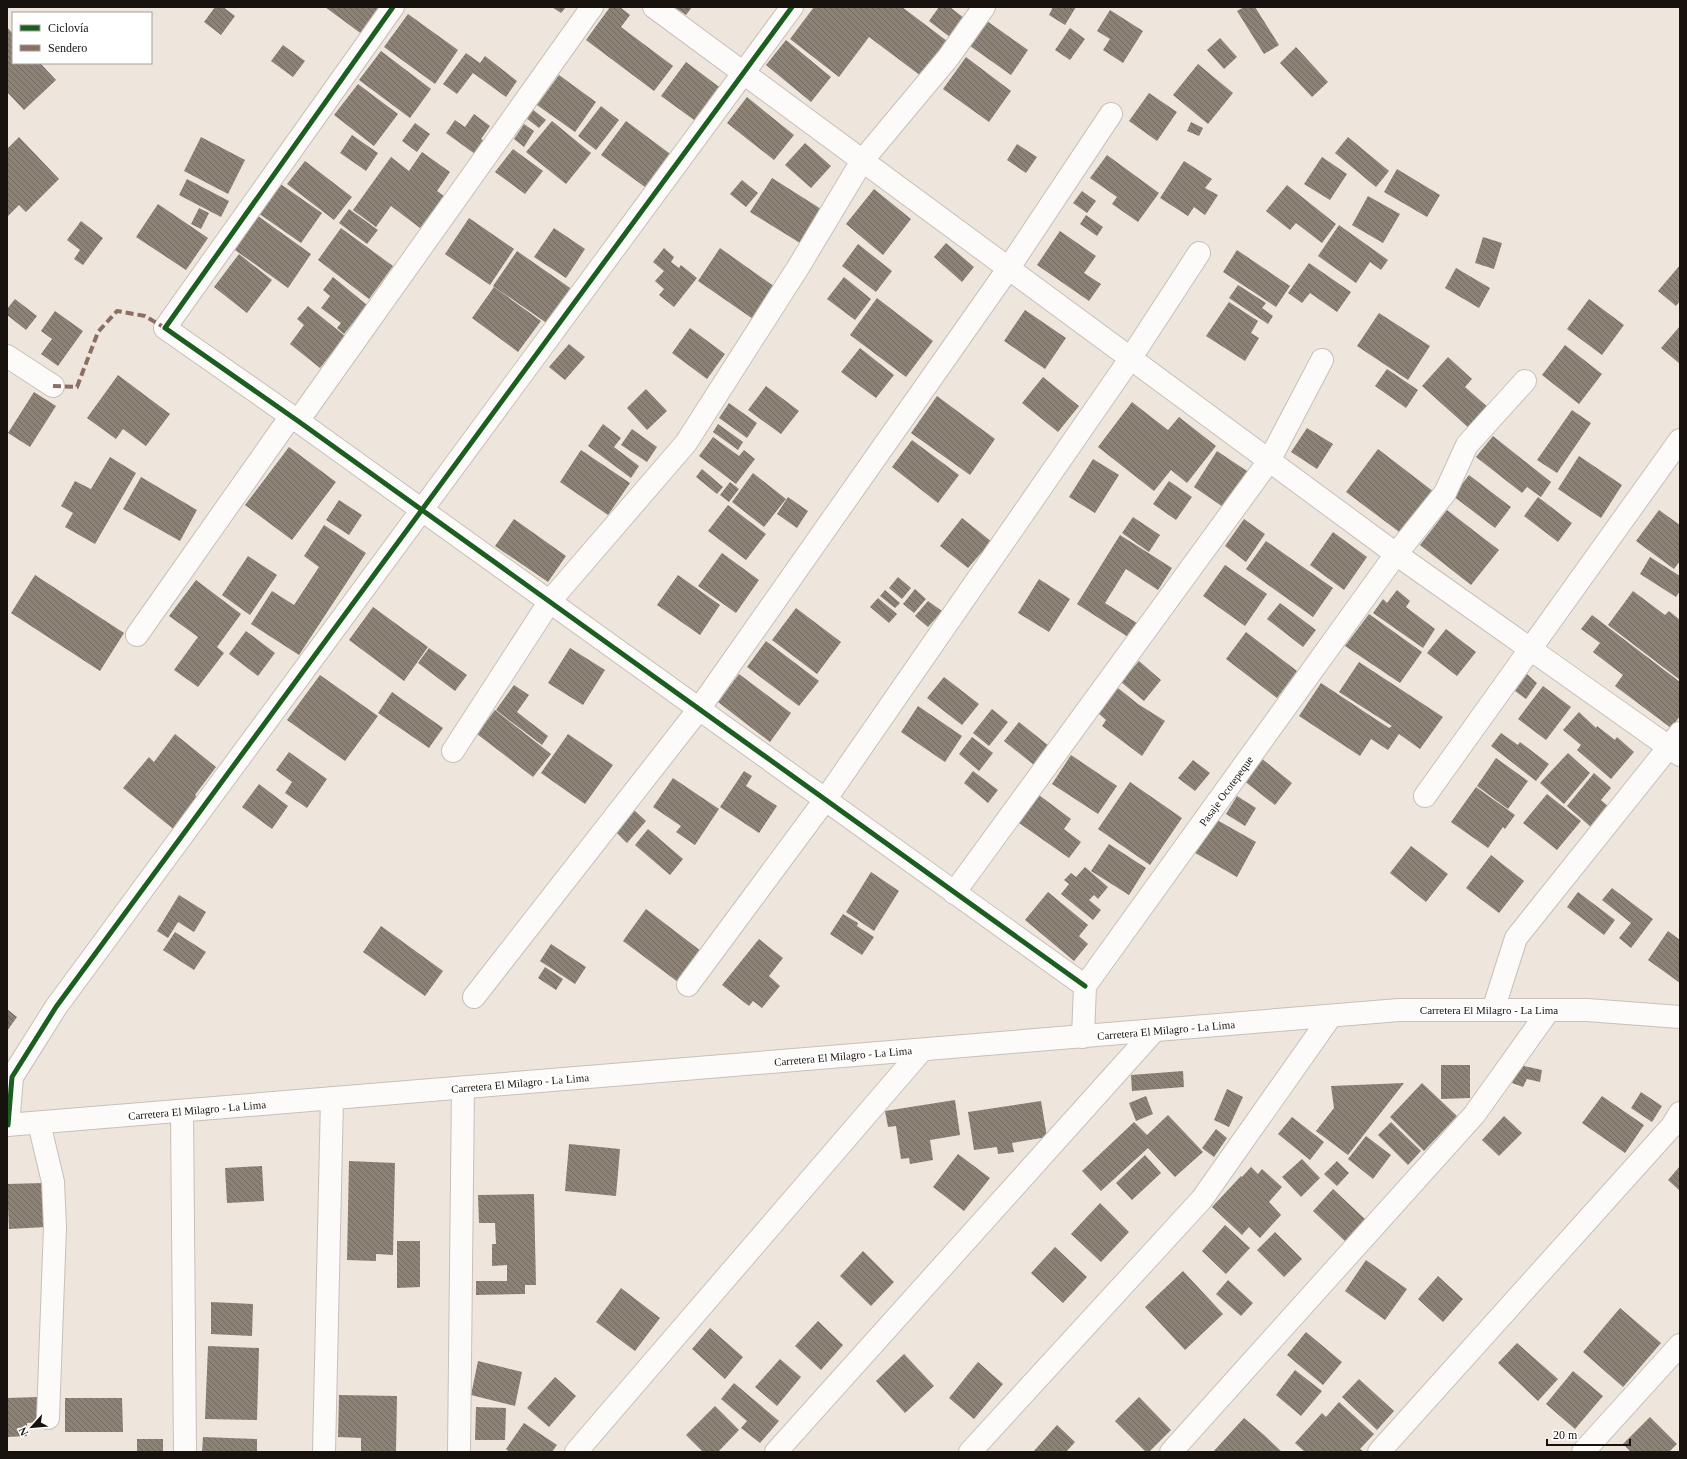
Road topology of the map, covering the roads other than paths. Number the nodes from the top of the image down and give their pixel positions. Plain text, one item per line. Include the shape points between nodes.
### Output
1 (393, 7) edge
2 (592, 7) edge
3 (654, 7) edge
4 (792, 7) edge
5 (984, 7) edge
6 (744, 74) junction
7 (1111, 114) dead end
8 (862, 161) junction
9 (1199, 253) dead end
10 (1008, 269) junction
11 (7, 356) edge
12 (1130, 359) junction
13 (1322, 360) dead end
14 (1525, 381) dead end
15 (53, 386) dead end
16 (294, 418) junction
17 (1680, 440) edge
18 (1269, 461) junction
19 (422, 510) junction
20 (1396, 554) junction
21 (550, 602) junction
22 (137, 635) dead end
23 (1530, 649) junction
24 (699, 709) junction
25 (1676, 745) edge
26 (453, 751) dead end
27 (1425, 796) dead end
28 (825, 800) junction
29 (954, 893) junction
30 (688, 985) dead end
31 (1085, 986) junction
32 (474, 997) dead end
33 (1493, 1010) junction
34 (1549, 1010) junction
35 (1331, 1016) junction
36 (1680, 1017) edge
37 (1154, 1031) junction
38 (1083, 1037) junction
39 (922, 1050) junction
40 (463, 1088) junction
41 (332, 1098) junction
42 (182, 1111) junction
43 (1680, 1113) edge
44 (39, 1123) junction
45 (8, 1125) edge
46 (1680, 1345) edge
47 (48, 1418) dead end
48 (185, 1452) edge
49 (324, 1452) edge
50 (459, 1452) edge
51 (576, 1452) edge
52 (776, 1452) edge
53 (970, 1452) edge
54 (1172, 1452) edge
55 (1380, 1452) edge
56 (1583, 1452) edge

1 - 16 street via 165,328
2 - 16 street
3 - 6 street
4 - 6 street
5 - 8 street via 948,58
6 - 8 street
6 - 19 street
7 - 10 street
8 - 10 street
8 - 21 street via 799,266 686,443
9 - 12 street
10 - 12 street
10 - 24 street
11 - 15 street
12 - 18 street
12 - 28 street
13 - 18 street
14 - 20 street, Pasaje Ocotepeque via 1467,445 1445,493
16 - 19 street
16 - 22 street
17 - 23 street
18 - 20 street
18 - 29 street
19 - 21 street
19 - 45 street via 56,1007 12,1077
20 - 23 street
20 - 31 street, Pasaje Ocotepeque
21 - 24 street
21 - 26 street
23 - 25 street
23 - 27 street
24 - 28 street
24 - 32 street
25 - 33 street via 1516,938
28 - 29 street
28 - 30 street
29 - 31 street
31 - 38 street
33 - 34 street, Carretera El Milagro - La Lima
33 - 35 street, Carretera El Milagro - La Lima via 1399,1010
34 - 36 street, Carretera El Milagro - La Lima via 1587,1010
34 - 54 street via 1474,1115
35 - 37 street, Carretera El Milagro - La Lima
35 - 53 street via 1202,1199
37 - 38 street, Carretera El Milagro - La Lima
37 - 52 street
38 - 39 street, Carretera El Milagro - La Lima
39 - 40 street, Carretera El Milagro - La Lima
39 - 51 street
40 - 41 street, Carretera El Milagro - La Lima
40 - 50 street
41 - 42 street, Carretera El Milagro - La Lima
41 - 49 street
42 - 44 street, Carretera El Milagro - La Lima
42 - 48 street
43 - 55 street via 1667,1132
44 - 45 street, Carretera El Milagro - La Lima
44 - 47 street via 53,1182 55,1227
46 - 56 street

